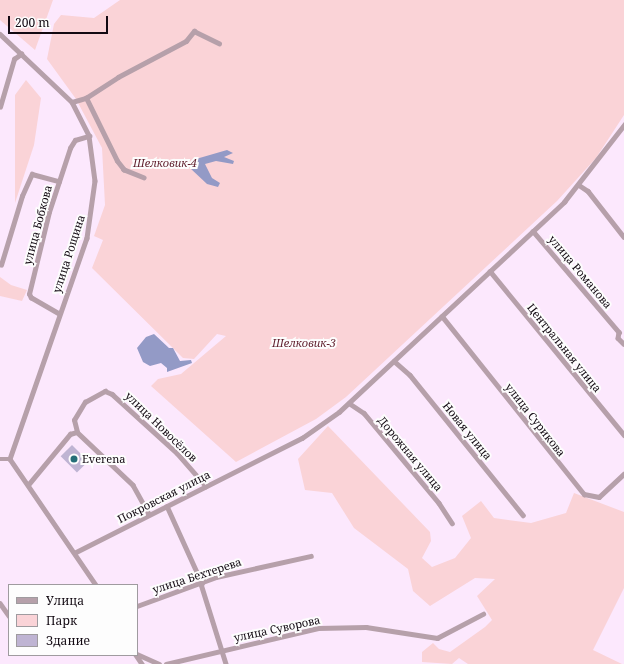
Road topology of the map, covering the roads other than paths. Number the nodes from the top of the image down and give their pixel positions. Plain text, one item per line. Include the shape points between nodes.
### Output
1 (0, 34) edge
2 (219, 43) dead end
3 (21, 54) junction
4 (86, 98) junction
5 (72, 102) junction
6 (0, 107) edge
7 (624, 125) edge
8 (89, 136) junction
9 (144, 178) dead end
10 (59, 180) junction
11 (579, 185) junction
12 (533, 231) junction
13 (624, 237) edge
14 (1, 266) dead end
15 (490, 271) junction
16 (59, 314) junction
17 (442, 316) junction
18 (624, 344) edge
19 (394, 361) junction
20 (349, 403) junction
21 (77, 432) junction
22 (624, 435) edge
23 (0, 459) edge
24 (10, 459) junction
25 (624, 474) edge
26 (28, 485) junction
27 (206, 486) junction
28 (167, 506) junction
29 (149, 514) junction
30 (524, 515) dead end
31 (452, 523) dead end
32 (76, 552) junction
33 (311, 556) dead end
34 (202, 583) junction
35 (95, 584) edge
36 (0, 603) edge
37 (138, 606) edge
38 (483, 614) dead end
39 (8, 615) edge
40 (222, 651) junction
41 (138, 656) edge
42 (159, 664) edge
43 (166, 664) edge
44 (226, 664) edge

1 - 3 street, улица Рощина
2 - 4 street via 194,31 186,41 118,77
3 - 5 street, улица Рощина
3 - 6 street via 14,59
4 - 5 street
4 - 9 street via 117,161 124,170
5 - 8 street, улица Рощина
7 - 11 street, Покровская улица
8 - 10 street, улица Бобкова via 76,140 70,148
8 - 16 street, улица Рощина via 95,181 92,214
10 - 14 street via 32,174 22,196
10 - 16 street, улица Бобкова via 29,294 31,298
11 - 12 street, Покровская улица
11 - 13 street via 588,191
12 - 15 street, Покровская улица
12 - 18 street, улица Романова via 618,332 618,338
15 - 17 street, Покровская улица
15 - 22 street, Центральная улица
16 - 24 street, улица Рощина
17 - 19 street, Покровская улица
17 - 25 street, улица Сурикова via 584,494 599,497
19 - 20 street, Покровская улица
19 - 30 street, Новая улица via 410,375
20 - 27 street, Покровская улица via 308,434
20 - 31 street, Дорожная улица via 364,413 439,503
21 - 26 street via 70,434
21 - 27 street, улица Новосёлов via 74,420 85,402 105,391 112,394 177,453
21 - 29 street via 133,485
23 - 24 street
24 - 26 street
26 - 32 street
27 - 28 street, Покровская улица
28 - 29 street, Покровская улица
28 - 34 street
29 - 32 street, Покровская улица
32 - 35 street
33 - 34 street, улица Бехтерева
34 - 37 street, улица Бехтерева
34 - 40 street
36 - 39 street
38 - 40 street, улица Суворова via 437,638 366,627 318,628
40 - 43 street, улица Суворова
40 - 44 street
41 - 42 street

